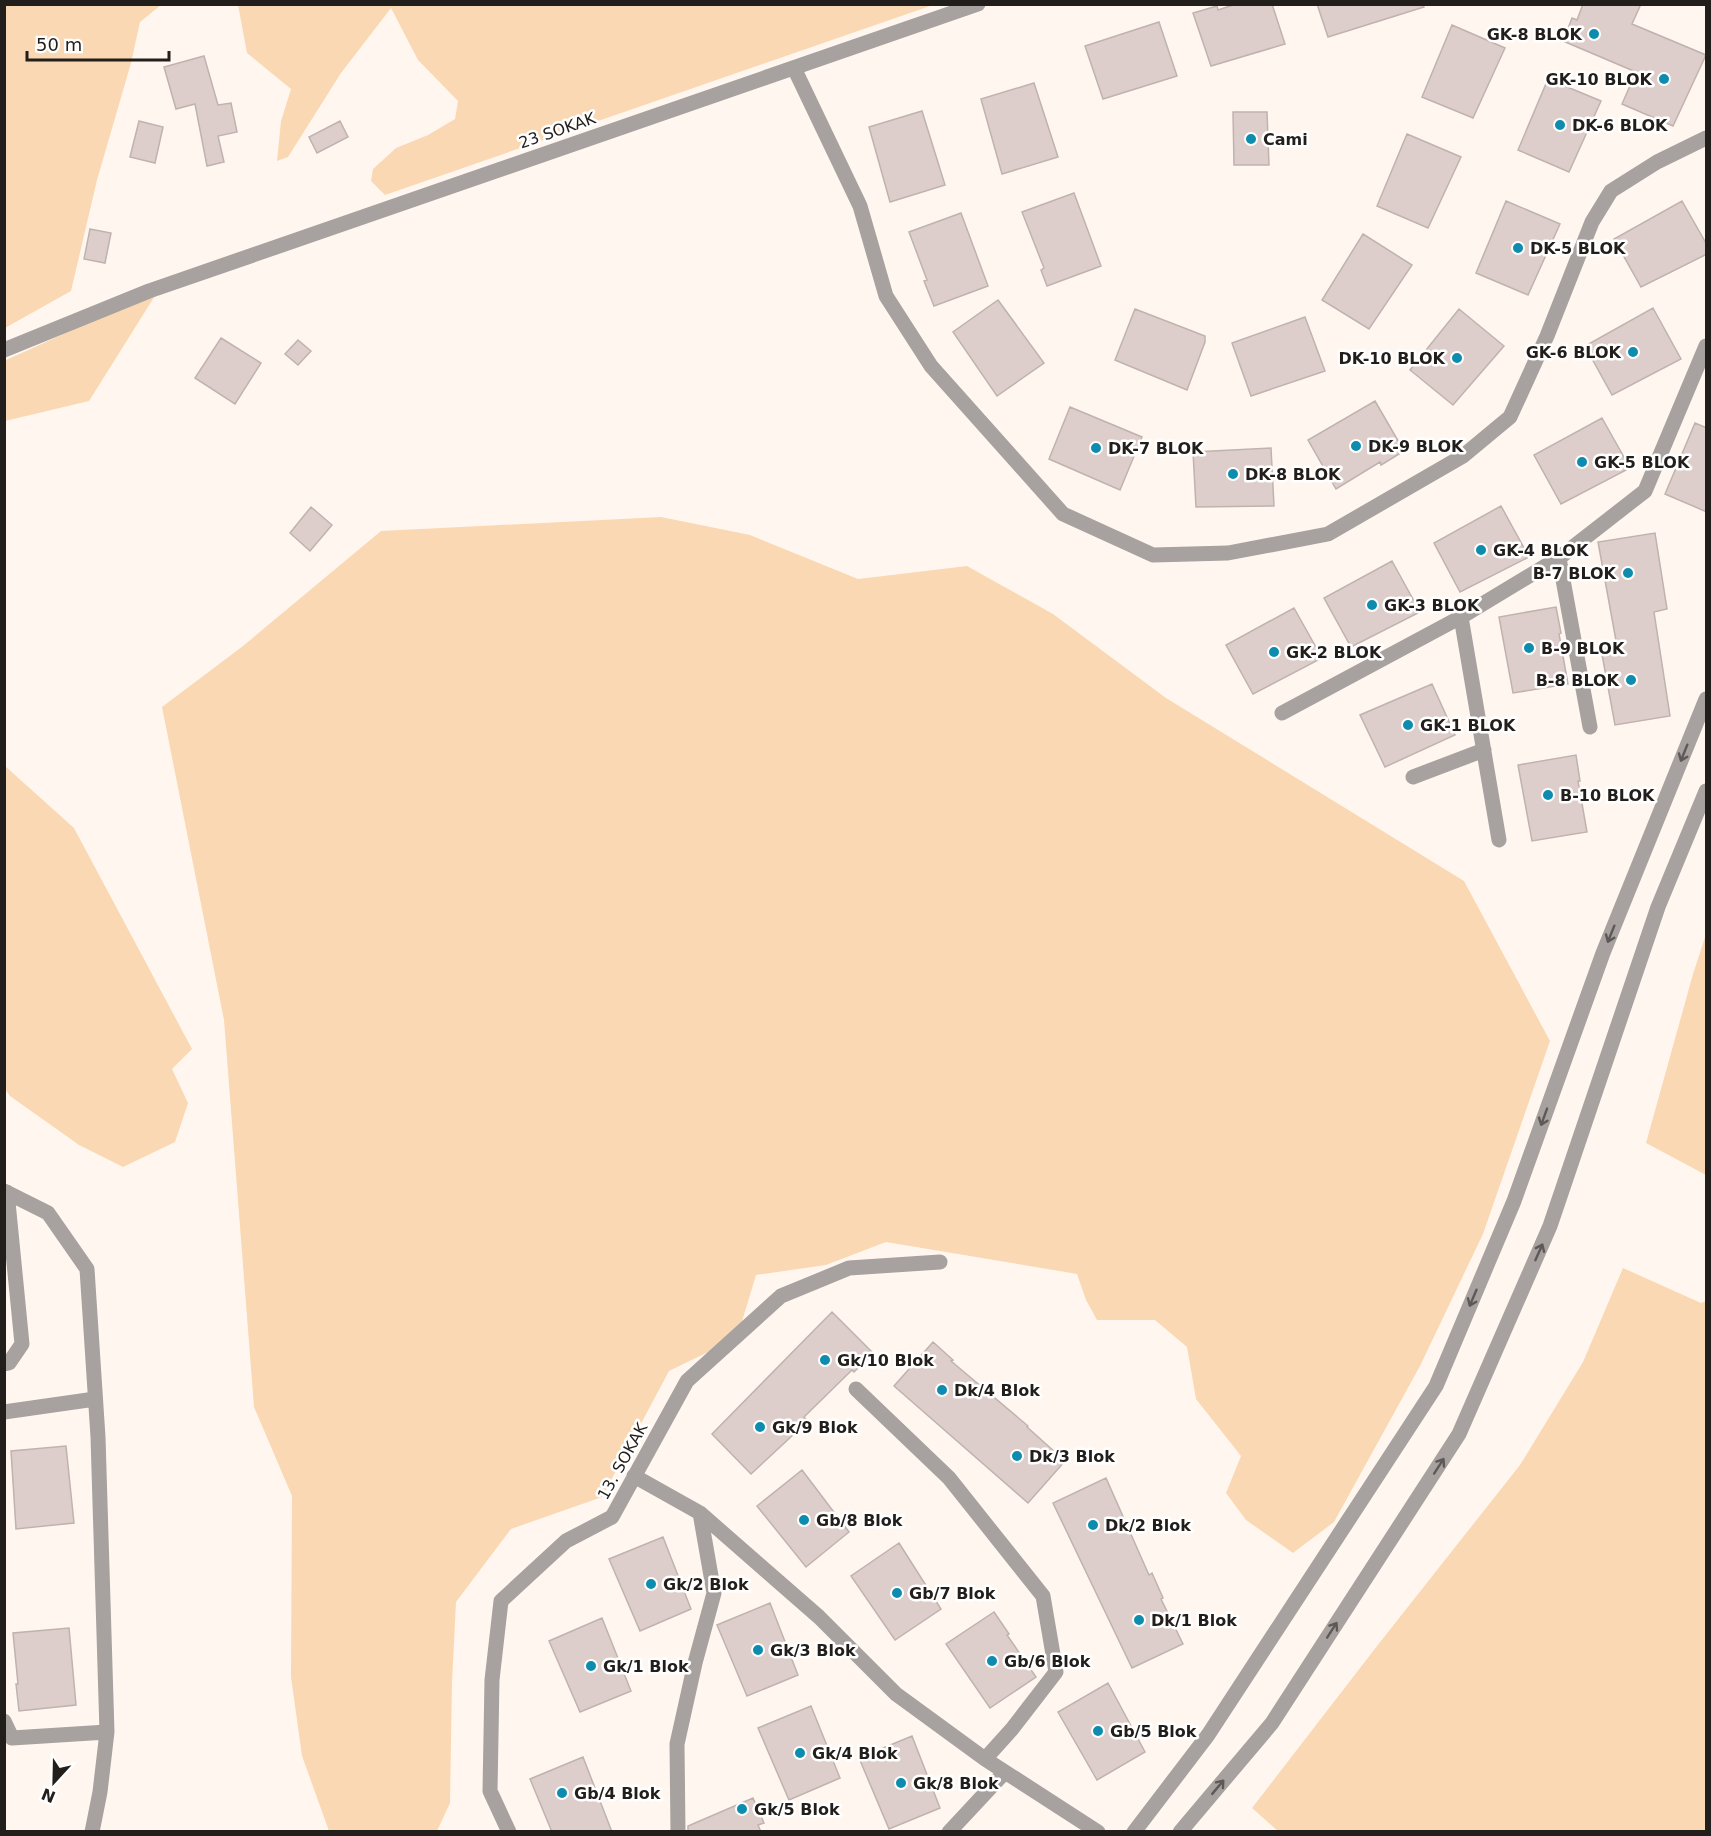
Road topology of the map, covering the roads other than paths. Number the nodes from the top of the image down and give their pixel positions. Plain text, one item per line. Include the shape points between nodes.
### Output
1 (978, 4) edge
2 (794, 68) junction
3 (1707, 138) edge
4 (1707, 346) edge
5 (4, 350) edge
6 (1559, 558) junction
7 (1461, 617) junction
8 (1707, 699) edge
9 (1282, 713) dead end
10 (1590, 727) dead end
11 (1484, 750) junction
12 (1413, 777) dead end
13 (1707, 791) edge
14 (1499, 840) dead end
15 (6, 1192) edge
16 (940, 1262) dead end
17 (4, 1364) edge
18 (856, 1389) dead end
19 (95, 1399) junction
20 (4, 1412) edge
21 (634, 1476) junction
22 (700, 1513) junction
23 (4, 1721) edge
24 (107, 1732) junction
25 (985, 1759) junction
26 (1005, 1772) junction
27 (92, 1832) edge
28 (509, 1832) edge
29 (678, 1832) edge
30 (949, 1832) edge
31 (1098, 1832) edge
32 (1134, 1832) edge
33 (1180, 1832) edge

1 - 2 street, 23 SOKAK
2 - 3 street via 860,206 886,296 930,366 1063,514 1153,555 1228,554 1328,534 1463,456 1510,417 1592,222 1611,191 1657,162
2 - 5 street, 23 SOKAK via 149,291
4 - 6 street via 1645,490
6 - 7 street
6 - 10 street
7 - 9 street
7 - 11 street
8 -> 32 street via 1603,953 1514,1201 1436,1386 1208,1735
11 - 12 street
11 - 14 street
33 -> 13 street via 1272,1723 1459,1434 1550,1226 1658,907
15 - 17 street via 22,1344 9,1363
15 - 19 street via 48,1213 87,1269
16 - 21 street, 13. SOKAK via 849,1268 781,1296 687,1381
18 - 25 street via 949,1478 1043,1596 1056,1672
19 - 20 street
19 - 24 street
21 - 22 street
21 - 28 street, 13. SOKAK via 612,1517 566,1541 501,1602 492,1680 490,1791
22 - 25 street via 819,1617 896,1694
22 - 29 street via 714,1593 677,1744
23 - 24 street via 12,1738
24 - 27 street
25 - 26 street
26 - 30 street
26 - 31 street

